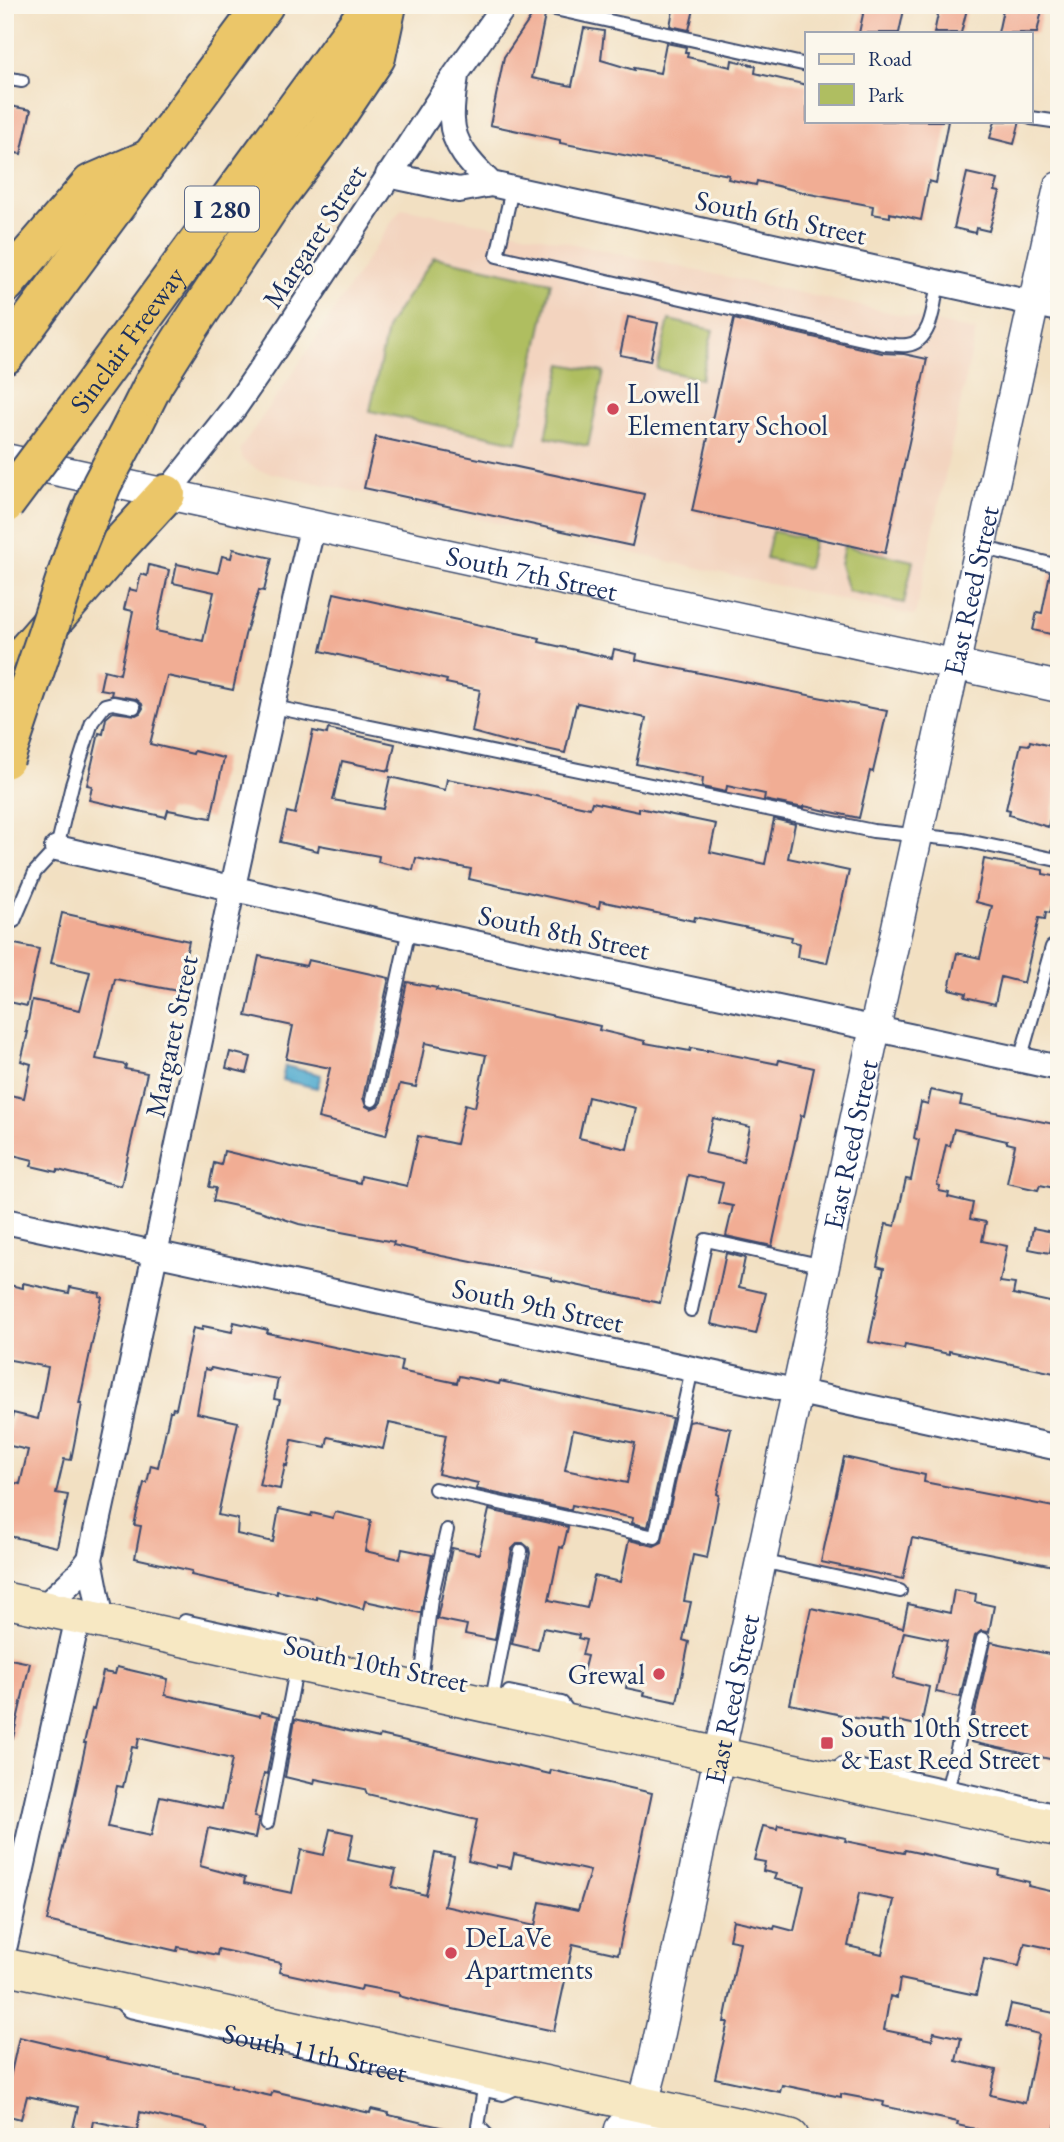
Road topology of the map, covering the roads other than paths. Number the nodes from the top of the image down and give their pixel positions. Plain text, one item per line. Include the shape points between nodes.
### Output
1 (264, 5) edge
2 (372, 5) edge
3 (387, 5) edge
4 (505, 5) edge
5 (537, 5) edge
6 (805, 65) edge
7 (456, 74) junction
8 (5, 78) edge
9 (22, 81) dead end
10 (1032, 118) edge
11 (1059, 122) edge
12 (153, 157) junction
13 (388, 175) junction
14 (502, 186) junction
15 (1059, 187) edge
16 (938, 282) junction
17 (5, 284) edge
18 (1046, 306) edge
19 (5, 355) edge
20 (5, 459) edge
21 (166, 494) junction
22 (5, 504) edge
23 (313, 526) junction
24 (980, 547) junction
25 (1059, 566) edge
26 (955, 665) junction
27 (5, 676) edge
28 (1059, 687) edge
29 (134, 707) dead end
30 (274, 707) junction
31 (5, 760) edge
32 (918, 836) junction
33 (57, 848) junction
34 (1058, 857) edge
35 (233, 888) junction
36 (14, 921) dead end
37 (409, 929) junction
38 (1052, 947) dead end
39 (875, 1028) junction
40 (1020, 1060) junction
41 (1059, 1068) edge
42 (372, 1100) dead end
43 (5, 1220) edge
44 (155, 1252) junction
45 (824, 1266) junction
46 (691, 1310) dead end
47 (692, 1369) junction
48 (797, 1391) junction
49 (1059, 1448) edge
50 (435, 1489) dead end
51 (447, 1530) dead end
52 (521, 1551) dead end
53 (90, 1559) junction
54 (761, 1561) junction
55 (900, 1591) dead end
56 (5, 1600) edge
57 (43, 1608) junction
58 (90, 1619) junction
59 (983, 1639) dead end
60 (307, 1657) junction
61 (422, 1673) dead end
62 (577, 1724) junction
63 (719, 1754) junction
64 (825, 1779) junction
65 (948, 1787) junction
66 (1059, 1811) edge
67 (267, 1824) dead end
68 (1059, 1829) edge
69 (5, 1945) edge
70 (5, 1966) edge
71 (106, 1987) junction
72 (534, 2081) junction
73 (485, 2089) junction
74 (643, 2104) junction
75 (749, 2132) edge
76 (489, 2137) edge
77 (618, 2137) edge
78 (658, 2137) edge
79 (791, 2137) edge

1 - 12 highway
2 - 22 highway, Sinclair Freeway / I 280, bridge
3 - 31 highway, bridge via 376,57 272,203 154,383 76,548
4 - 7 street, Margaret Street
5 - 6 lane
7 - 13 street, Margaret Street
7 - 14 street via 452,120 458,145 470,162
8 - 9 lane
10 - 11 lane
12 - 17 highway via 92,184
12 - 19 highway
13 - 14 street, South 6th Street via 459,190
13 - 21 street, Margaret Street via 235,407
14 - 16 street, South 6th Street
14 - 16 lane via 498,256 884,344 909,345 925,334
15 - 18 street, East Reed Street
16 - 18 street, South 6th Street
18 - 24 street, East Reed Street
20 - 21 street, South 7th Street
21 - 23 street, South 7th Street
21 - 27 highway
23 - 26 street, South 7th Street
23 - 30 street, Margaret Street
24 - 25 lane
24 - 26 street, East Reed Street
26 - 28 street, South 7th Street
26 - 32 street, East Reed Street
29 - 33 lane via 105,705 92,722
30 - 32 lane via 873,831
30 - 35 street, Margaret Street
32 - 34 lane
32 - 39 street, East Reed Street
33 - 35 street, South 8th Street
33 - 36 lane via 36,872
35 - 37 street, South 8th Street
35 - 44 street, Margaret Street
37 - 39 street, South 8th Street
37 - 42 lane
38 - 40 lane
39 - 40 street, South 8th Street
39 - 45 street, East Reed Street
40 - 41 street, South 8th Street
43 - 44 street, South 9th Street
44 - 47 street, South 9th Street
44 - 53 street, Margaret Street
45 - 46 lane via 706,1240
45 - 48 street, East Reed Street
47 - 48 street, South 9th Street
47 - 50 lane via 655,1537
48 - 49 street, South 9th Street
48 - 54 street, East Reed Street
51 - 61 lane via 431,1599
52 - 62 lane, South 10th Street via 488,1687 562,1703
53 - 57 street, Margaret Street
53 - 58 street, Margaret Street
54 - 55 lane
54 - 63 street, East Reed Street
56 - 57 main road, South 10th Street
57 - 58 main road, South 10th Street
58 - 60 main road, South 10th Street
58 - 69 street, Margaret Street
59 - 65 lane
60 - 62 main road, South 10th Street
60 - 67 lane
62 - 63 main road, South 10th Street
63 - 64 main road, South 10th Street
63 - 74 street, East Reed Street
64 - 65 lane via 844,1763
64 - 68 main road, South 10th Street
65 - 66 lane
70 - 71 main road, South 11th Street
71 - 72 main road, South 11th Street
71 - 73 lane, South 11th Street via 129,2011
72 - 73 lane, South 11th Street via 503,2094
72 - 74 main road, South 11th Street
73 - 76 lane via 478,2126
74 - 75 main road, South 11th Street
74 - 77 street, East Reed Street
74 - 78 street
75 - 79 main road, South 11th Street

